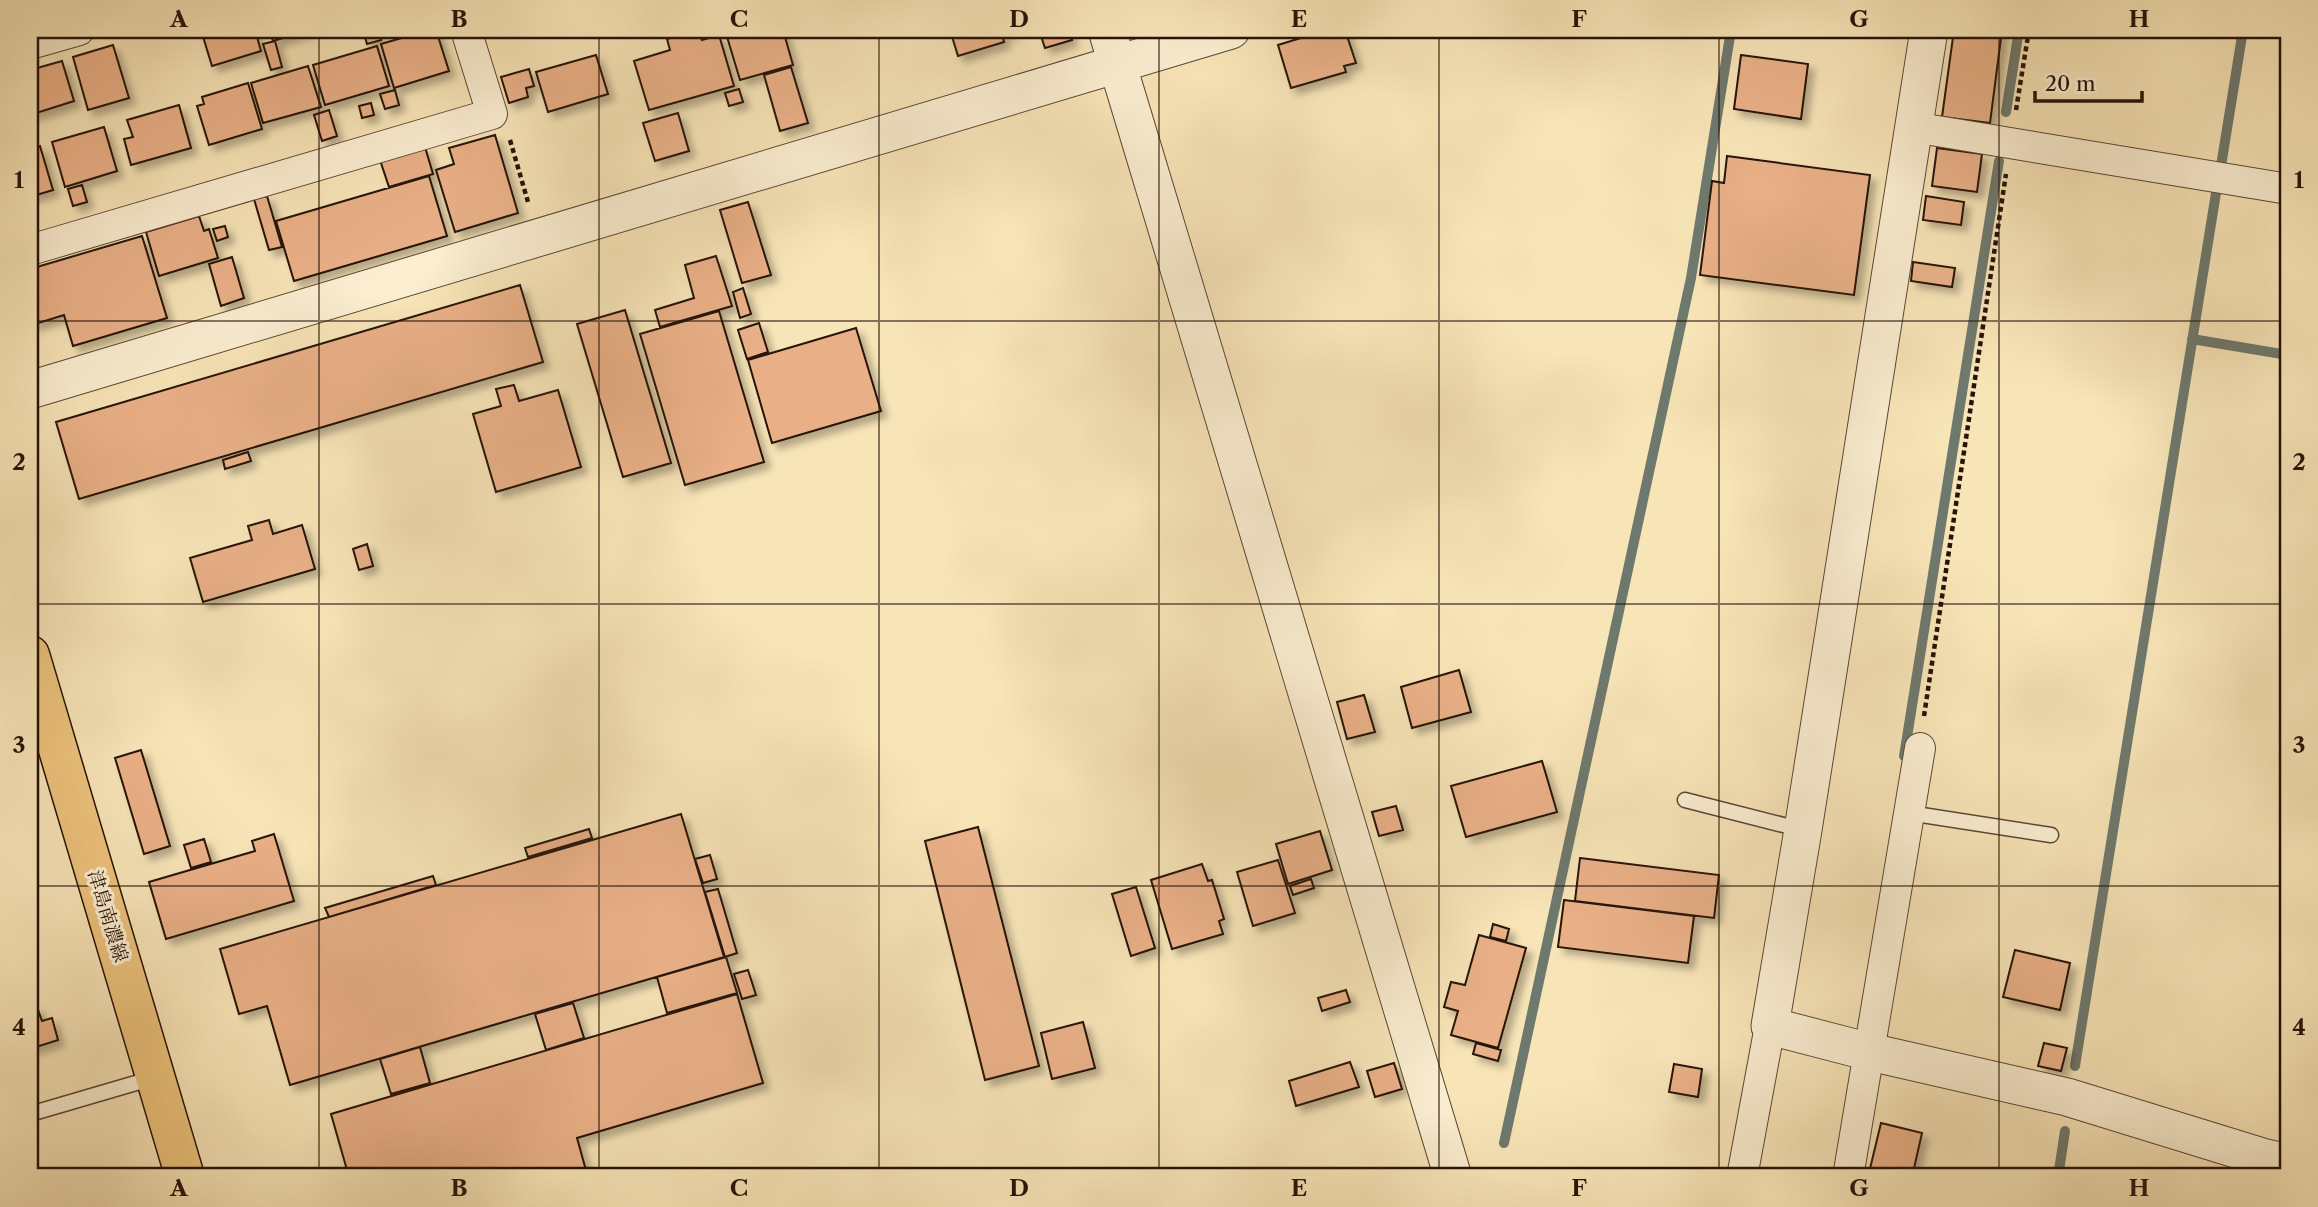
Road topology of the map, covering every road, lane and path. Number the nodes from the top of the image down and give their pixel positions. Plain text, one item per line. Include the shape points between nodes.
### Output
1 (79, 30) edge
2 (466, 30) edge
3 (1231, 30) edge
4 (1929, 30) edge
5 (2029, 30) edge
6 (30, 44) edge
7 (1111, 47) edge
8 (492, 114) junction
9 (1913, 127) junction
10 (2011, 143) junction
11 (2288, 189) edge
12 (538, 237) junction
13 (30, 250) edge
14 (30, 390) edge
15 (30, 655) edge
16 (1920, 748) joint
17 (1685, 800) dead end
18 (1909, 813) junction
19 (1803, 830) junction
20 (2051, 835) dead end
21 (1770, 1026) junction
22 (1870, 1052) junction
23 (156, 1077) junction
24 (30, 1114) edge
25 (2288, 1163) edge
26 (185, 1177) edge
27 (1453, 1177) edge
28 (1742, 1177) edge
29 (1848, 1177) edge

1 - 6 street
2 - 8 street
3 - 7 street
4 - 9 street
5 - 10 path
7 - 12 street
7 - 27 street
8 - 12 path via 505,125
8 - 13 street
9 - 10 street
9 - 19 street
10 - 11 street
10 - 16 path
12 - 14 street
15 - 23 main road, 津島南濃線
16 - 18 street
17 - 19 lane
18 - 20 lane
18 - 22 street
19 - 21 street
21 - 22 street
21 - 28 street
22 - 25 street via 2067,1097
22 - 29 street
23 - 24 lane
23 - 26 main road, 津島南濃線

